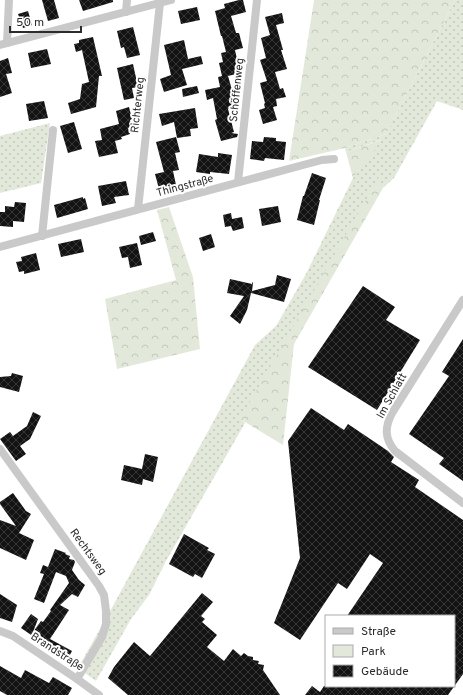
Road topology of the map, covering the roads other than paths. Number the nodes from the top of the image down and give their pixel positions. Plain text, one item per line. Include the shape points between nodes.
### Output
1 (9, 0) edge
2 (127, 0) edge
3 (171, 0) edge
4 (257, 0) edge
5 (160, 3) junction
6 (126, 12) junction
7 (3, 44) edge
8 (53, 130) dead end
9 (334, 159) dead end
10 (238, 182) junction
11 (138, 209) junction
12 (42, 236) junction
13 (0, 247) edge
14 (463, 300) edge
15 (0, 449) edge
16 (463, 503) edge
17 (0, 630) edge
18 (77, 679) junction
19 (99, 695) edge

1 - 7 street
2 - 6 street
3 - 5 street
4 - 10 street, Schöffenweg
5 - 6 street
5 - 11 street, Richterweg
6 - 7 street
8 - 12 street
9 - 10 street, Thingstraße
10 - 11 street, Thingstraße
11 - 12 street, Thingstraße
12 - 13 street, Thingstraße
14 - 16 street, Im Schlatt via 392,413 386,431 390,445 395,451
15 - 18 street, Rechtsweg via 104,595 106,624 102,637
17 - 18 street, Brandstraße
18 - 19 street, Brandstraße

